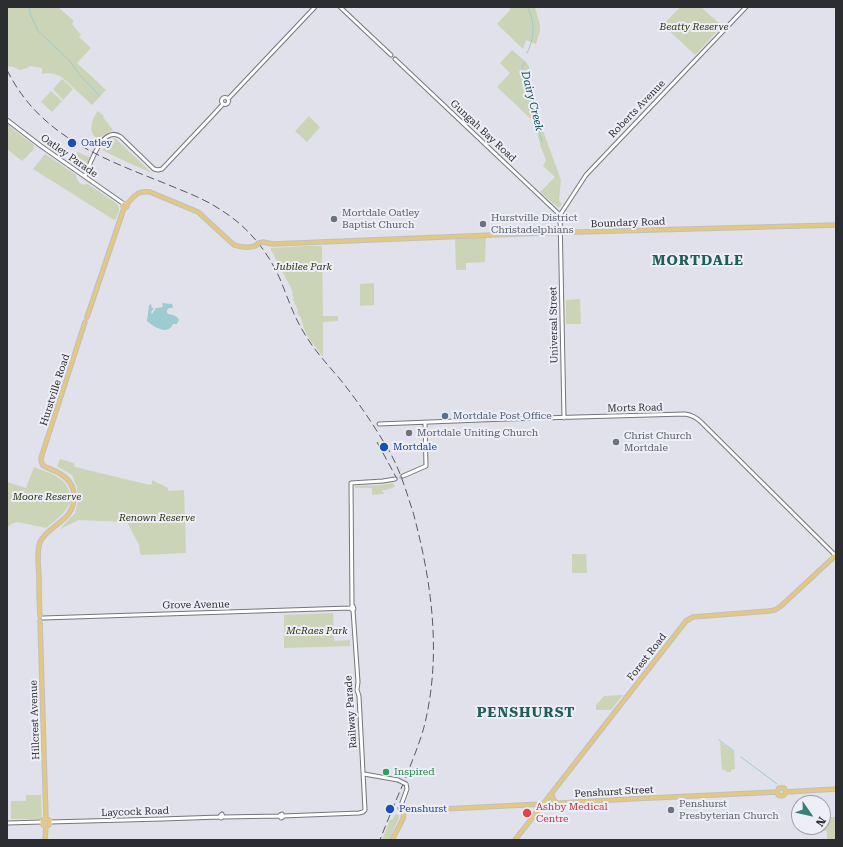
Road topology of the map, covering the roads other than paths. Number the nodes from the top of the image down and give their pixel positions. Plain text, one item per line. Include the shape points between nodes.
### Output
1 (315, 7) edge
2 (340, 7) edge
3 (746, 7) edge
4 (7, 120) edge
5 (85, 176) junction
6 (125, 205) junction
7 (560, 215) junction
8 (836, 225) edge
9 (561, 233) junction
10 (564, 418) junction
11 (425, 422) junction
12 (379, 424) dead end
13 (41, 463) joint
14 (402, 476) tunnel mouth
15 (395, 479) tunnel mouth
16 (836, 555) edge
17 (352, 608) junction
18 (41, 618) junction
19 (364, 774) junction
20 (836, 790) edge
21 (552, 794) junction
22 (543, 804) junction
23 (557, 804) junction
24 (404, 811) junction
25 (364, 812) joint
26 (46, 819) junction
27 (42, 822) junction
28 (50, 822) junction
29 (7, 823) edge
30 (46, 826) junction
31 (45, 840) edge
32 (392, 840) edge
33 (515, 840) edge

1 - 5 street via 228,99 223,99 223,104 164,167 158,170 153,168 121,137 112,134 98,146
2 - 7 street, Gungah Bay Road via 390,55 394,55 395,59
3 - 7 street, Roberts Avenue via 586,174
4 - 5 street, Oatley Parade
5 - 6 street, Oatley Parade
6 - 9 main road, Boundary Road, bridge via 138,193 150,192 198,212 234,245 252,247 259,242 273,244
6 - 13 main road, Hurstville Road via 87,317 89,319 85,322 42,453
7 - 9 street
8 - 9 main road, Boundary Road
9 - 10 street, Universal Street
10 - 11 street, Morts Road
10 - 16 street, Morts Road via 685,414 694,416
11 - 12 street, Morts Road
11 - 14 street via 426,466
13 - 18 main road, Hillcrest Avenue via 68,479 74,496 69,513 45,535 38,548
15 - 17 street, Railway Parade via 350,483
16 - 21 main road, Forest Road via 775,610 693,617 686,621
17 - 18 street, Grove Avenue
17 - 19 street, Railway Parade
18 - 26 main road, Hillcrest Avenue
19 - 24 street, bridge via 398,780 406,784 408,787 400,808
19 - 25 street, Railway Parade
20 - 23 main road, Penshurst Street via 786,792 782,788 777,792 630,798
21 - 22 main road, Forest Road
21 - 23 main road
22 - 23 main road, Penshurst Street
22 - 24 main road, Penshurst Street
22 - 33 main road, Forest Road
24 - 32 main road
25 - 28 street, Laycock Road
26 - 27 main road
26 - 28 main road
27 - 29 street
27 - 30 main road
28 - 30 main road
30 - 31 main road

